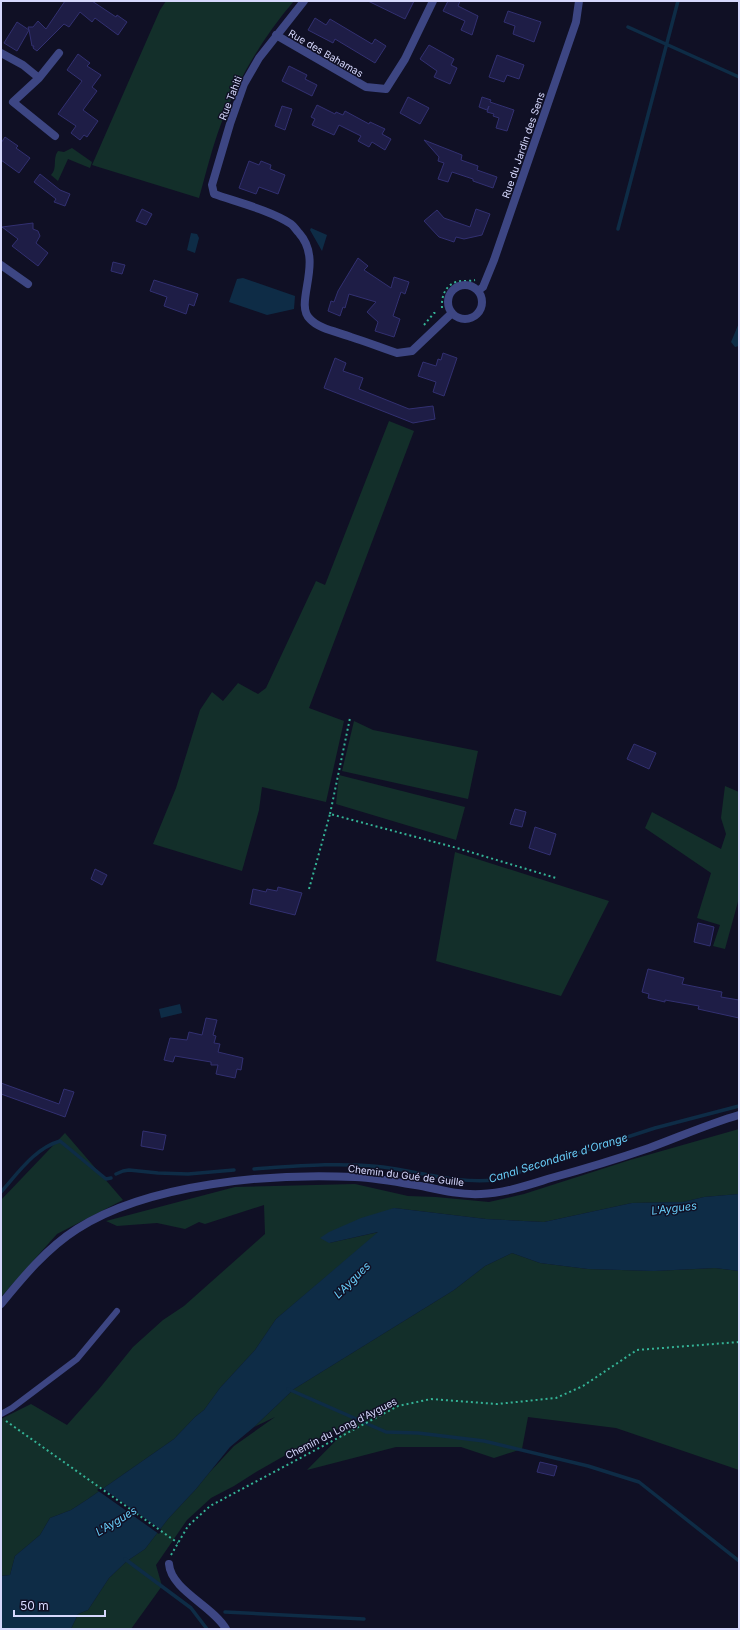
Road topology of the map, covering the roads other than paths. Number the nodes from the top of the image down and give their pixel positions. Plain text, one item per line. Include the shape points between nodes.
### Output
1 (304, 1) edge
2 (433, 1) edge
3 (579, 1) edge
4 (276, 35) junction
5 (1, 53) edge
6 (59, 53) dead end
7 (39, 78) junction
8 (55, 136) dead end
9 (1, 265) edge
10 (28, 284) dead end
11 (478, 291) junction
12 (452, 313) junction
13 (739, 1115) edge
14 (1, 1304) edge
15 (117, 1311) dead end
16 (1, 1414) edge
17 (169, 1564) road end
18 (226, 1629) edge

1 - 4 street, Rue Tahiti
2 - 4 street, Rue des Bahamas via 401,66 386,89 366,87
3 - 11 street, Rue du Jardin des Sens via 576,22 494,260 483,287
4 - 12 street, Rue Tahiti via 244,84 212,185 214,194 291,224 302,237 309,252 310,264 304,299 305,310 309,319 320,326 397,353 406,353 412,352
5 - 7 street via 23,65
6 - 7 street
7 - 8 street via 13,102
9 - 10 street
11 - 12 street via 481,296 481,308 473,316 462,319
11 - 12 street via 463,285 454,289 448,298
13 - 14 street, Chemin du Gué de Guille via 649,1148 506,1191 455,1193 356,1177 294,1177 242,1181 171,1192 104,1214 77,1229 51,1248
15 - 16 lane via 77,1358
17 - 18 street via 173,1578

